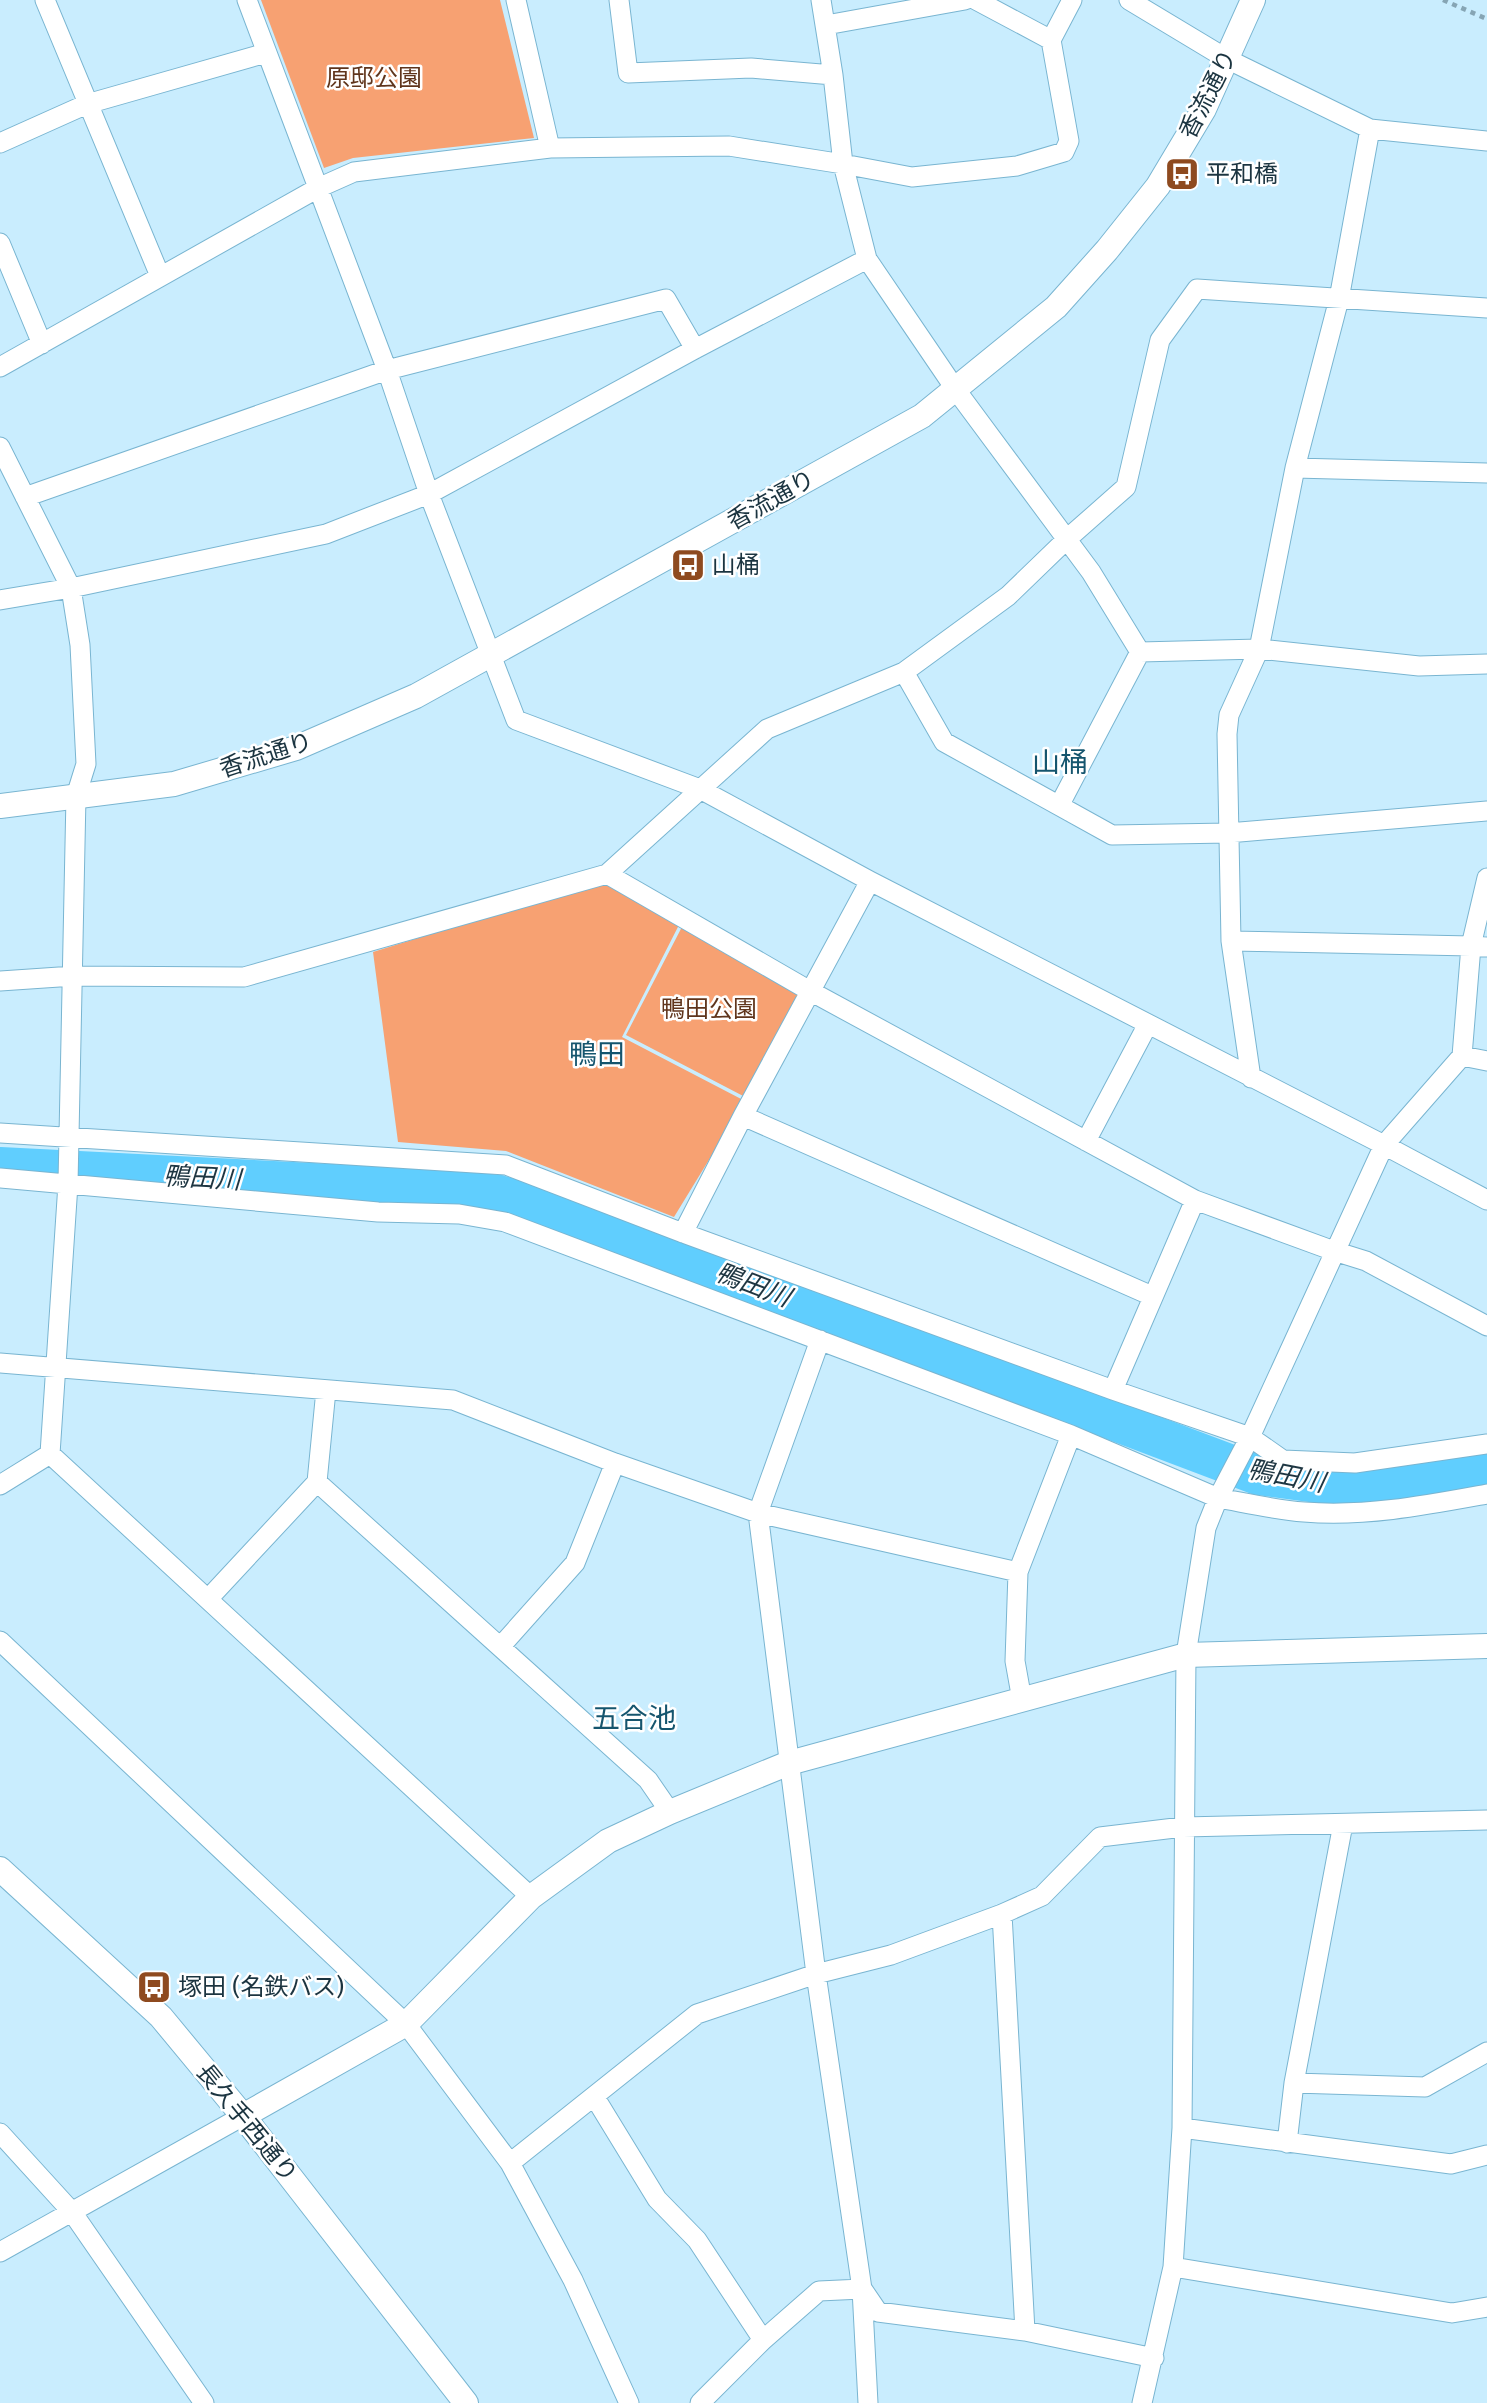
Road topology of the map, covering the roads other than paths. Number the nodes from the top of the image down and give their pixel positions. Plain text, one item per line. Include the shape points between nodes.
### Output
1 (45, 0) edge
2 (247, 0) edge
3 (516, 0) edge
4 (620, 0) edge
5 (821, 0) edge
6 (965, 0) edge
7 (976, 0) edge
8 (1072, 0) edge
9 (1129, 0) edge
10 (1253, 0) edge
11 (826, 25) junction
12 (1052, 40) junction
13 (266, 53) junction
14 (1227, 59) junction
15 (833, 75) junction
16 (87, 104) junction
17 (1370, 129) junction
18 (1487, 141) edge
19 (0, 143) edge
20 (551, 148) junction
21 (843, 164) junction
22 (318, 188) junction
23 (0, 243) edge
24 (867, 259) junction
25 (160, 276) junction
26 (1339, 299) junction
27 (1487, 308) edge
28 (42, 344) junction
29 (695, 349) junction
30 (0, 367) edge
31 (387, 370) junction
32 (956, 390) junction
33 (0, 447) edge
34 (1294, 468) junction
35 (1487, 473) edge
36 (429, 494) junction
37 (25, 497) junction
38 (1067, 539) junction
39 (71, 588) junction
40 (0, 600) edge
41 (1259, 649) junction
42 (1140, 652) junction
43 (491, 656) junction
44 (1487, 663) edge
45 (904, 672) junction
46 (699, 789) junction
47 (76, 796) junction
48 (1060, 804) junction
49 (0, 806) edge
50 (1487, 811) edge
51 (1228, 833) junction
52 (607, 874) junction
53 (1487, 878) edge
54 (870, 881) junction
55 (1231, 940) junction
56 (1479, 947) edge
57 (74, 976) junction
58 (0, 981) edge
59 (810, 991) junction
60 (1148, 1024) junction
61 (1462, 1056) junction
62 (1487, 1060) edge
63 (1251, 1078) junction
64 (743, 1116) junction
65 (0, 1133) edge
66 (69, 1137) junction
67 (1086, 1141) junction
68 (1384, 1146) junction
69 (0, 1178) edge
70 (68, 1184) junction
71 (1195, 1200) junction
72 (1487, 1200) edge
73 (683, 1233) junction
74 (1334, 1251) junction
75 (1152, 1296) junction
76 (1487, 1326) edge
77 (820, 1340) junction
78 (0, 1363) edge
79 (55, 1368) junction
80 (326, 1390) junction
81 (1112, 1390) junction
82 (1071, 1435) junction
83 (1250, 1437) junction
84 (1487, 1444) edge
85 (50, 1454) junction
86 (615, 1463) junction
87 (317, 1482) junction
88 (0, 1485) edge
89 (1487, 1494) edge
90 (1218, 1498) junction
91 (758, 1513) junction
92 (1018, 1572) junction
93 (209, 1598) junction
94 (0, 1641) edge
95 (501, 1646) junction
96 (1487, 1646) edge
97 (1186, 1655) junction
98 (1022, 1700) junction
99 (789, 1763) junction
100 (670, 1812) junction
101 (1487, 1820) edge
102 (1343, 1824) junction
103 (1183, 1827) junction
104 (0, 1869) edge
105 (531, 1897) junction
106 (1002, 1914) junction
107 (816, 1974) junction
108 (406, 2024) junction
109 (1487, 2052) edge
110 (1294, 2083) junction
111 (594, 2096) junction
112 (243, 2116) junction
113 (1182, 2128) junction
114 (0, 2133) edge
115 (1287, 2143) junction
116 (1487, 2155) edge
117 (510, 2163) junction
118 (72, 2212) junction
119 (0, 2252) edge
120 (1173, 2267) junction
121 (862, 2289) junction
122 (1487, 2307) edge
123 (1025, 2331) junction
124 (763, 2340) junction
125 (1154, 2358) junction
126 (204, 2403) edge
127 (466, 2403) edge
128 (629, 2403) edge
129 (700, 2403) edge
130 (868, 2403) edge
131 (1142, 2403) edge

1 - 16 street
2 - 13 street
3 - 20 street
4 - 15 street via 628,73 751,68
5 - 11 street
6 - 11 street
7 - 12 street
8 - 12 street
9 - 14 street
10 - 14 street, 香流通り
11 - 15 street
12 - 21 street via 1069,141 1065,152 1017,166 912,177
13 - 16 street
13 - 22 street
14 - 17 street
14 - 32 street, 香流通り via 1204,109 1158,186 1107,250 1056,307
15 - 21 street
16 - 19 street
16 - 25 street
17 - 18 street
17 - 26 street
20 - 21 street via 729,146
20 - 22 street via 354,172
21 - 24 street
22 - 25 street
22 - 31 street
23 - 28 street
24 - 29 street
24 - 32 street
25 - 28 street
26 - 27 street
26 - 34 street
26 - 38 street via 1197,289 1160,340 1126,487
28 - 30 street
29 - 31 street via 666,299
29 - 36 street
31 - 36 street
31 - 37 street
32 - 38 street
32 - 43 street, 香流通り via 922,416
33 - 37 street
34 - 35 street
34 - 41 street
36 - 39 street via 326,534
36 - 43 street
37 - 39 street
38 - 42 street
38 - 45 street via 1008,596
39 - 40 street
39 - 47 street via 80,645 86,764
41 - 42 street
41 - 44 street via 1419,666
41 - 51 street via 1229,715
42 - 48 street
43 - 46 street via 516,720
43 - 47 street, 香流通り via 416,696 296,748 174,784
45 - 46 street via 767,729
45 - 48 street via 944,742
46 - 52 street
46 - 54 street
47 - 49 street, 香流通り
47 - 57 street
48 - 51 street via 1112,835
50 - 51 street
51 - 55 street
52 - 57 street via 244,977
52 - 59 street
53 - 56 street
54 - 59 street
54 - 60 street
55 - 56 street
55 - 63 street
56 - 61 street
57 - 58 street
57 - 66 street
59 - 64 street
59 - 67 street
60 - 63 street
60 - 67 street
61 - 62 street
61 - 68 street
63 - 68 street
64 - 73 street
64 - 75 street
65 - 66 street
66 - 70 street
66 - 73 street via 506,1165
67 - 71 street
68 - 72 street
68 - 74 street
69 - 70 street
70 - 77 street via 377,1212 459,1214 505,1222
70 - 79 street
71 - 74 street
71 - 75 street
73 - 81 street
74 - 76 street via 1366,1261
74 - 83 street
75 - 81 street
77 - 82 street
77 - 91 street
78 - 79 street
79 - 80 street
79 - 85 street
80 - 86 street via 453,1400
80 - 87 street
81 - 83 street
82 - 90 street
82 - 92 street
83 - 84 street via 1283,1460 1343,1462
83 - 90 street
85 - 88 street
85 - 93 street
86 - 91 street
86 - 95 street via 575,1563
87 - 93 street
87 - 95 street
89 - 90 street via 1401,1510 1348,1513 1303,1512
90 - 97 street via 1206,1528
91 - 92 street
91 - 99 street
92 - 98 street via 1015,1661
93 - 105 street
94 - 108 street
95 - 100 street via 648,1780
96 - 97 street
97 - 98 street
97 - 103 street
98 - 99 street
99 - 100 street
99 - 107 street
100 - 105 street via 608,1841
101 - 102 street
102 - 103 street
102 - 110 street
103 - 106 street via 1100,1837 1042,1896
103 - 113 street
104 - 112 street, 長久手西通り via 160,2017
105 - 108 street
106 - 107 street via 891,1955
106 - 123 street
107 - 111 street via 696,2014
107 - 121 street
108 - 112 street
108 - 117 street
109 - 110 street via 1425,2087
110 - 115 street
111 - 117 street
111 - 124 street via 657,2199 696,2240
112 - 118 street
112 - 127 street, 長久手西通り
113 - 115 street
113 - 120 street
114 - 118 street
115 - 116 street via 1451,2164
117 - 128 street via 573,2280
118 - 119 street
118 - 126 street
120 - 122 street via 1452,2313
120 - 125 street
121 - 123 street via 878,2312
121 - 124 street via 819,2291
121 - 130 street
123 - 125 street
124 - 129 street
125 - 131 street

